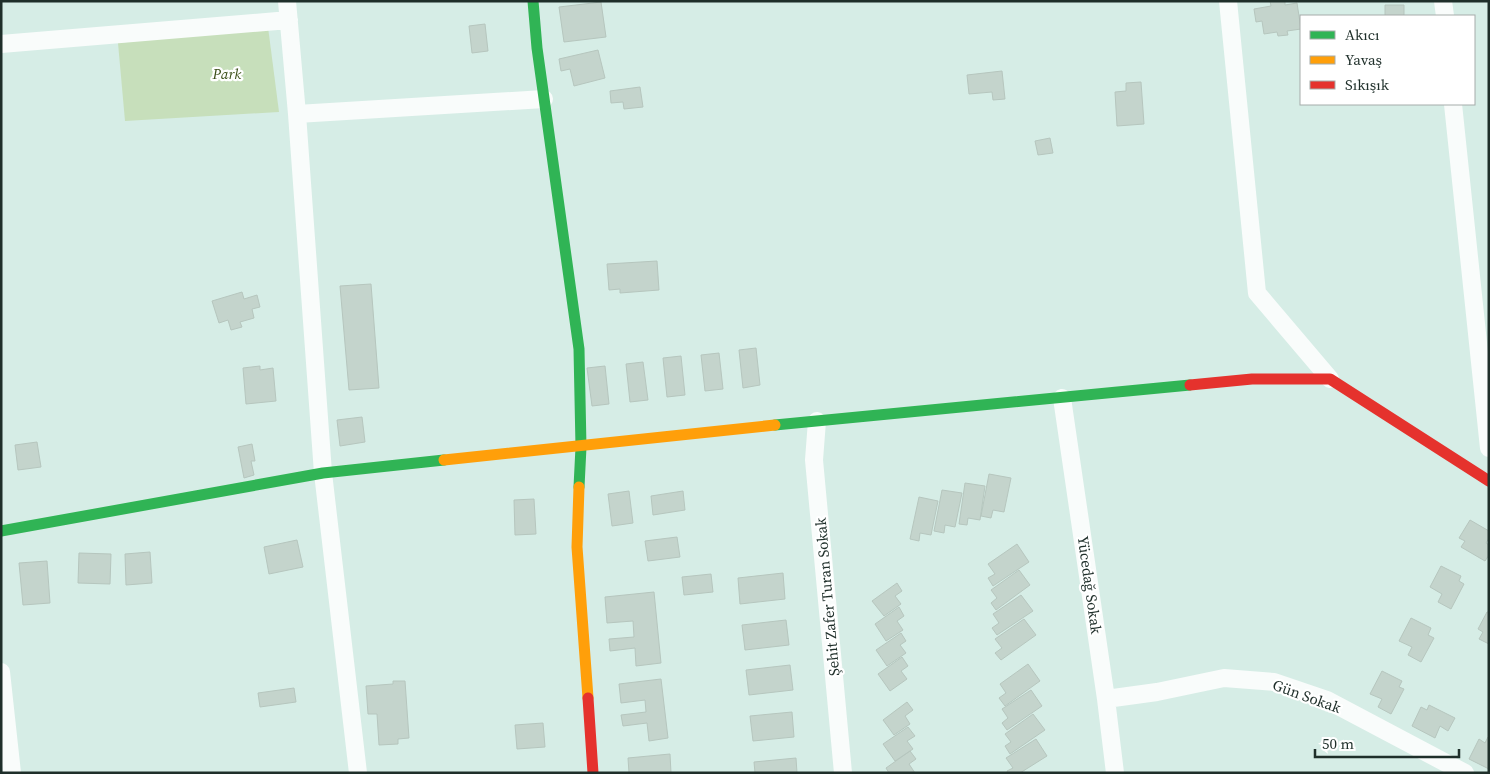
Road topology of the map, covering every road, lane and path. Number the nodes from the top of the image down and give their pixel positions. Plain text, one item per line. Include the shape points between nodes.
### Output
1 (287, 1) edge
2 (533, 1) edge
3 (1228, 1) edge
4 (1443, 1) edge
5 (1444, 15) edge
6 (289, 20) junction
7 (1, 44) edge
8 (544, 99) junction
9 (1453, 105) edge
10 (297, 114) junction
11 (1330, 379) junction
12 (1062, 398) junction
13 (817, 422) junction
14 (581, 447) junction
15 (1489, 448) edge
16 (323, 473) junction
17 (1489, 481) edge
18 (1, 531) edge
19 (1, 672) edge
20 (1106, 699) junction
21 (12, 773) edge
22 (358, 773) edge
23 (593, 773) edge
24 (843, 773) edge
25 (1115, 773) edge
26 (1465, 773) edge

1 - 6 street
2 - 8 street
3 - 11 street via 1257,293
4 - 5 street
6 - 7 street
6 - 10 street
8 - 10 street
8 - 14 street via 579,349
9 - 15 street
10 - 16 street
11 - 12 street via 1252,379
11 - 17 street
12 - 13 street
12 - 20 street, Yücedağ Sokak
13 - 14 street
13 - 24 street, Şehit Zafer Turan Sokak via 814,460
14 - 16 street
14 - 23 street via 577,547
16 - 18 street
16 - 22 street
19 - 21 street
20 - 25 street, Yücedağ Sokak
20 - 26 street, Gün Sokak via 1224,678 1274,682 1328,700

